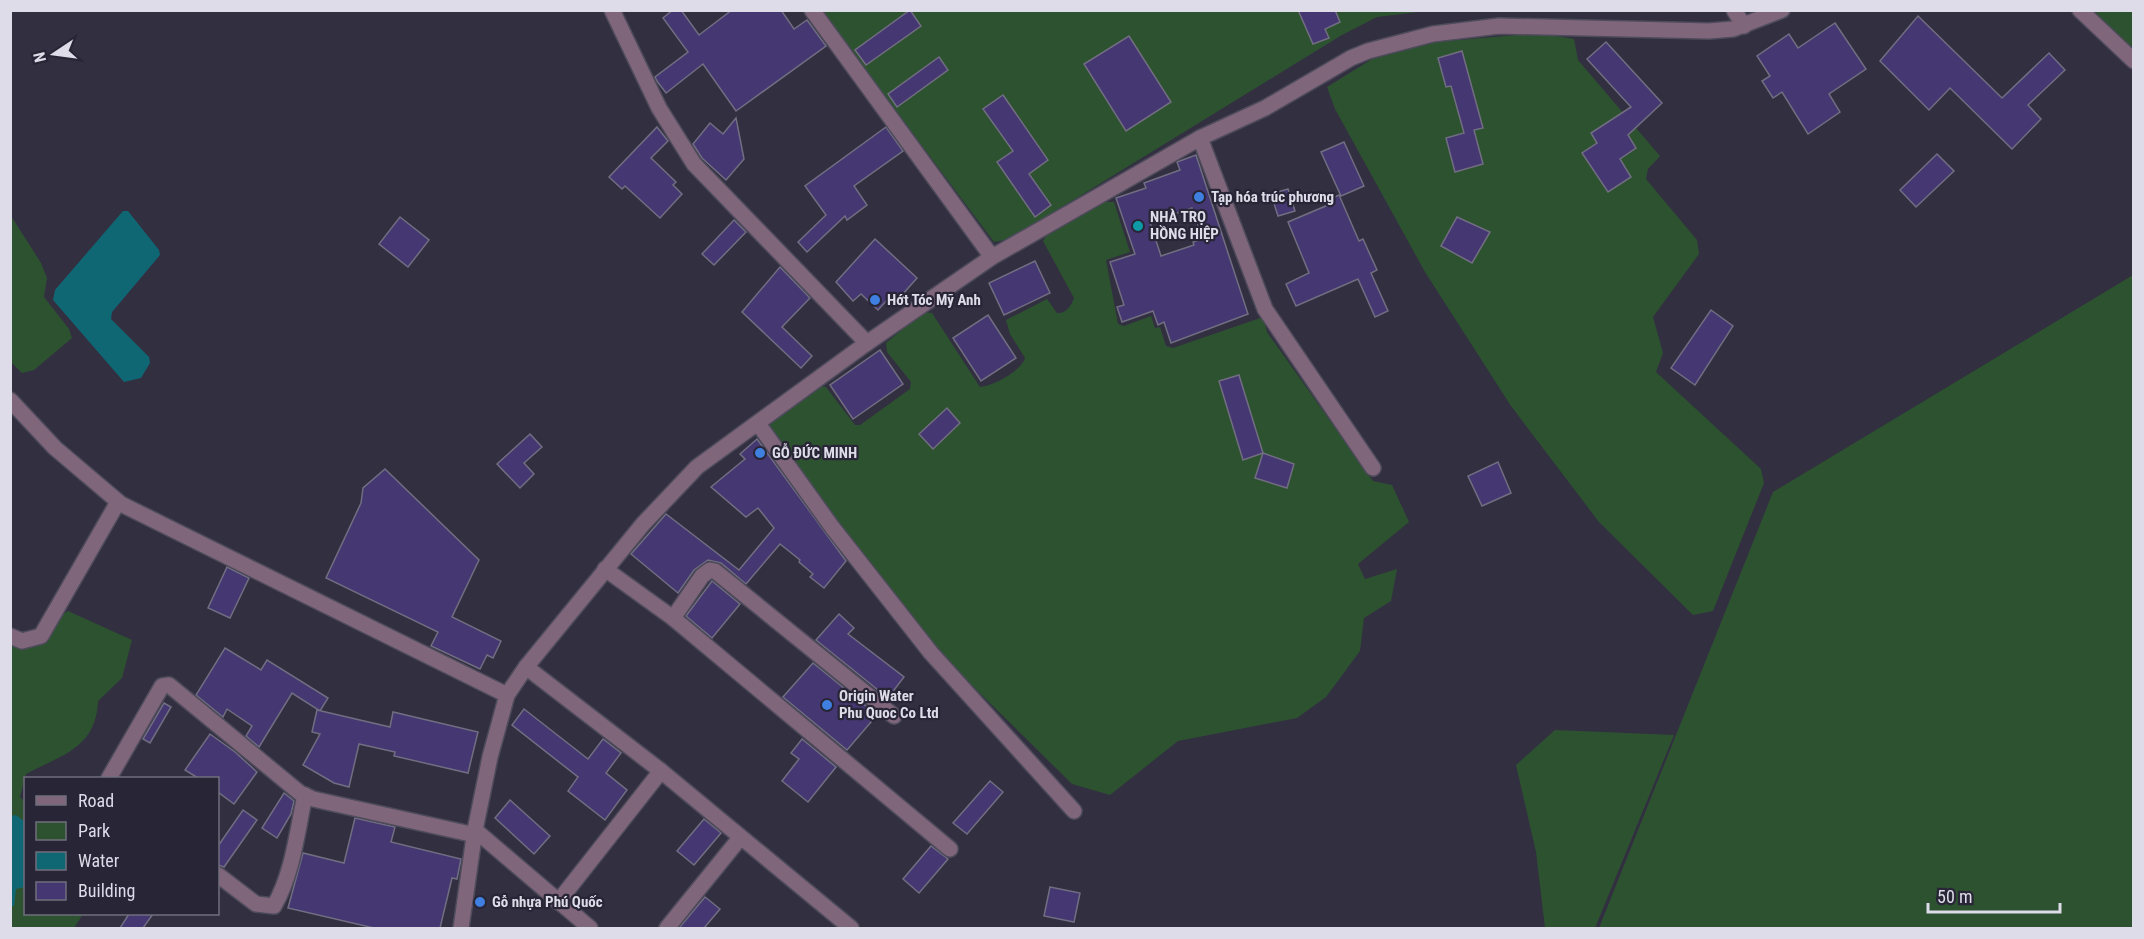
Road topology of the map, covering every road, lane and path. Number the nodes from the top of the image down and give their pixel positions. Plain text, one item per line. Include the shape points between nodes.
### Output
1 (612, 10) edge
2 (812, 10) edge
3 (1734, 10) edge
4 (1782, 10) edge
5 (2080, 10) edge
6 (1744, 26) junction
7 (2133, 61) edge
8 (1200, 138) junction
9 (992, 257) junction
10 (867, 343) junction
11 (13, 408) edge
12 (759, 425) junction
13 (1373, 468) dead end
14 (118, 502) junction
15 (605, 569) junction
16 (673, 618) junction
17 (10, 636) edge
18 (526, 667) junction
19 (507, 695) junction
20 (894, 717) dead end
21 (661, 771) junction
22 (110, 777) edge
23 (305, 795) junction
24 (1074, 811) dead end
25 (475, 832) junction
26 (740, 838) junction
27 (950, 849) dead end
28 (219, 875) edge
29 (558, 902) junction
30 (461, 928) edge
31 (590, 928) edge
32 (667, 928) edge
33 (851, 928) edge

1 - 10 street via 659,108 694,164
2 - 9 street
3 - 6 street
4 - 6 street
5 - 7 street
6 - 8 street via 1709,32 1499,26 1433,34 1350,58 1265,108
8 - 9 street
8 - 13 street via 1265,309
9 - 10 street
10 - 12 street
11 - 14 street
12 - 15 street via 697,467
12 - 24 street via 832,527 931,653
14 - 17 street via 41,636 22,641
14 - 19 street
15 - 16 street
15 - 18 street
16 - 20 street via 702,576 715,571
16 - 27 street
18 - 19 street
18 - 21 street
19 - 25 street
21 - 26 street
21 - 29 street
22 - 23 street via 162,686 169,685
23 - 25 street
23 - 28 street via 289,872 274,906 256,904
25 - 29 street
25 - 30 street
26 - 32 street
26 - 33 street
29 - 31 street

